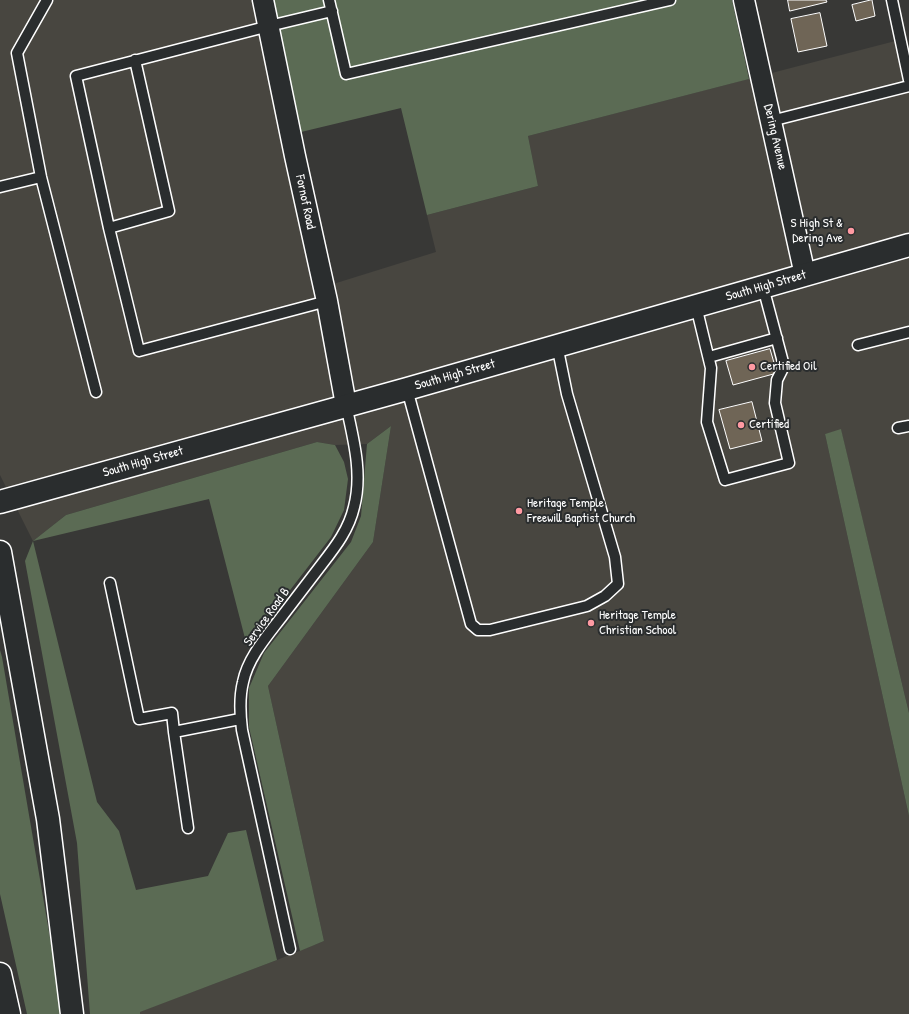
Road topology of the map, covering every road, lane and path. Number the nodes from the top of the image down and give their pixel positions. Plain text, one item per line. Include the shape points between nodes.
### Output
1 (47, 0) edge
2 (263, 0) edge
3 (329, 0) edge
4 (670, 0) edge
5 (744, 0) edge
6 (892, 0) edge
7 (332, 11) junction
8 (269, 26) junction
9 (135, 60) junction
10 (909, 80) edge
11 (909, 86) edge
12 (771, 121) junction
13 (41, 177) junction
14 (0, 187) edge
15 (109, 228) junction
16 (909, 245) edge
17 (805, 275) junction
18 (763, 287) junction
19 (327, 301) junction
20 (696, 306) junction
21 (909, 332) edge
22 (777, 338) junction
23 (858, 345) dead end
24 (557, 346) junction
25 (709, 357) junction
26 (407, 389) junction
27 (96, 392) dead end
28 (346, 405) junction
29 (909, 426) edge
30 (898, 428) dead end
31 (0, 502) edge
32 (0, 552) edge
33 (110, 583) dead end
34 (240, 719) junction
35 (174, 732) junction
36 (188, 828) dead end
37 (290, 949) dead end
38 (0, 974) edge
39 (9, 1014) edge
40 (72, 1014) edge

1 - 13 lane via 17,53
2 - 8 street, Fornof Road
3 - 7 lane
4 - 7 lane via 346,74
5 - 12 street, Dering Avenue
6 - 10 lane
7 - 8 lane
8 - 9 lane
8 - 19 street, Fornof Road
9 - 15 lane via 169,210
9 - 15 lane via 76,76
11 - 12 lane
12 - 17 street, Dering Avenue
13 - 14 lane
13 - 27 lane
15 - 19 lane via 139,351
16 - 17 main road, South High Street
17 - 18 main road, South High Street
18 - 20 main road, South High Street
18 - 22 lane
19 - 28 street, Fornof Road
20 - 24 main road, South High Street
20 - 25 lane
21 - 23 lane
22 - 25 lane
22 - 25 lane via 784,366 777,380 775,403 789,463 725,480 707,422 712,368
24 - 26 main road, South High Street
24 - 26 lane via 567,394 615,557 618,584 605,596 587,606 490,630 478,630 471,624
26 - 28 main road, South High Street
28 - 31 main road, South High Street
28 - 34 lane, Service Road B via 357,466 355,506 349,525 263,641 252,660 243,681
29 - 30 lane
32 - 40 main road via 48,819
33 - 35 lane via 139,719 172,713
34 - 35 lane
34 - 37 lane, Service Road B
35 - 36 lane
38 - 39 main road

